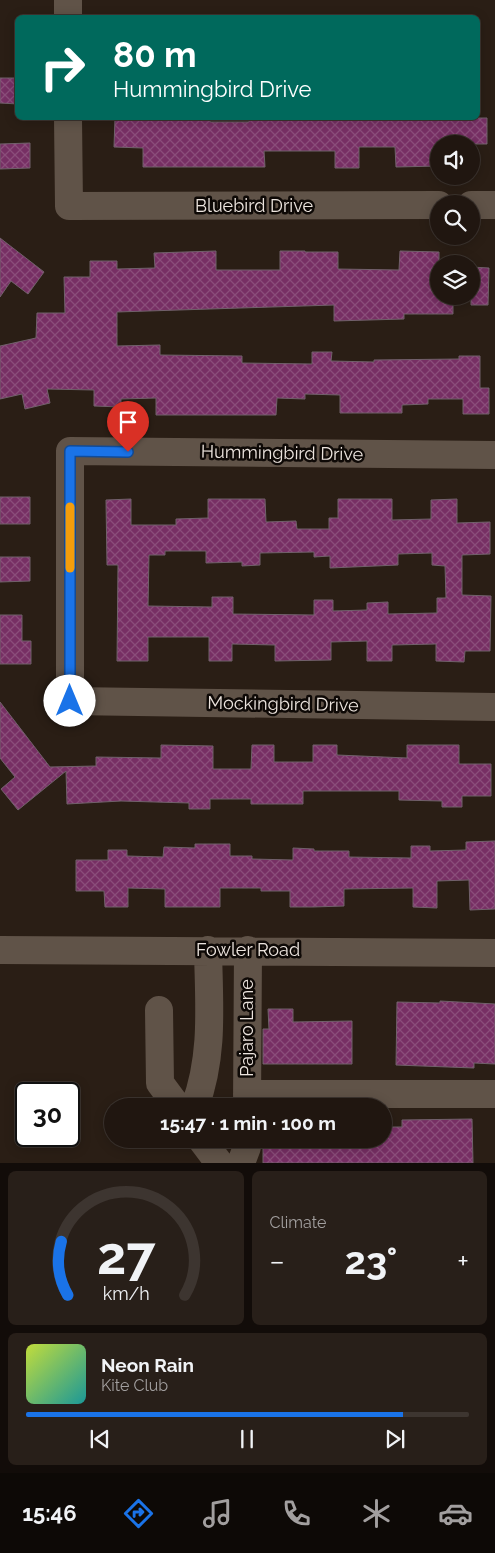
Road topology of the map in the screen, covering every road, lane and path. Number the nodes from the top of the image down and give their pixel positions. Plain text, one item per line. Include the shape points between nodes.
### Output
1 (68, 0) edge
2 (68, 15) edge
3 (68, 120) edge
4 (480, 205) edge
5 (495, 205) edge
6 (430, 206) edge
7 (495, 455) edge
8 (70, 701) joint
9 (495, 707) edge
10 (0, 950) edge
11 (208, 950) junction
12 (248, 950) junction
13 (495, 953) edge
14 (159, 1010) dead end
15 (210, 1025) junction
16 (247, 1025) junction
17 (495, 1094) edge
18 (171, 1098) edge
19 (198, 1098) edge
20 (247, 1098) edge
21 (330, 1098) edge
22 (208, 1148) edge
23 (247, 1148) edge
24 (219, 1163) edge
25 (241, 1163) edge

1 - 2 street
3 - 6 street, Bluebird Drive via 69,206
4 - 5 street
7 - 8 street, Hummingbird Drive via 70,451
8 - 9 street, Mockingbird Drive
10 - 11 street, Fowler Road
11 - 12 street, Fowler Road
11 - 15 street
12 - 13 street, Fowler Road
12 - 16 street, Pajaro Lane
14 - 18 street via 160,1083
15 - 16 street
15 - 19 street via 210,1043
16 - 20 street, Pajaro Lane
17 - 21 street
22 - 24 street
23 - 25 street

